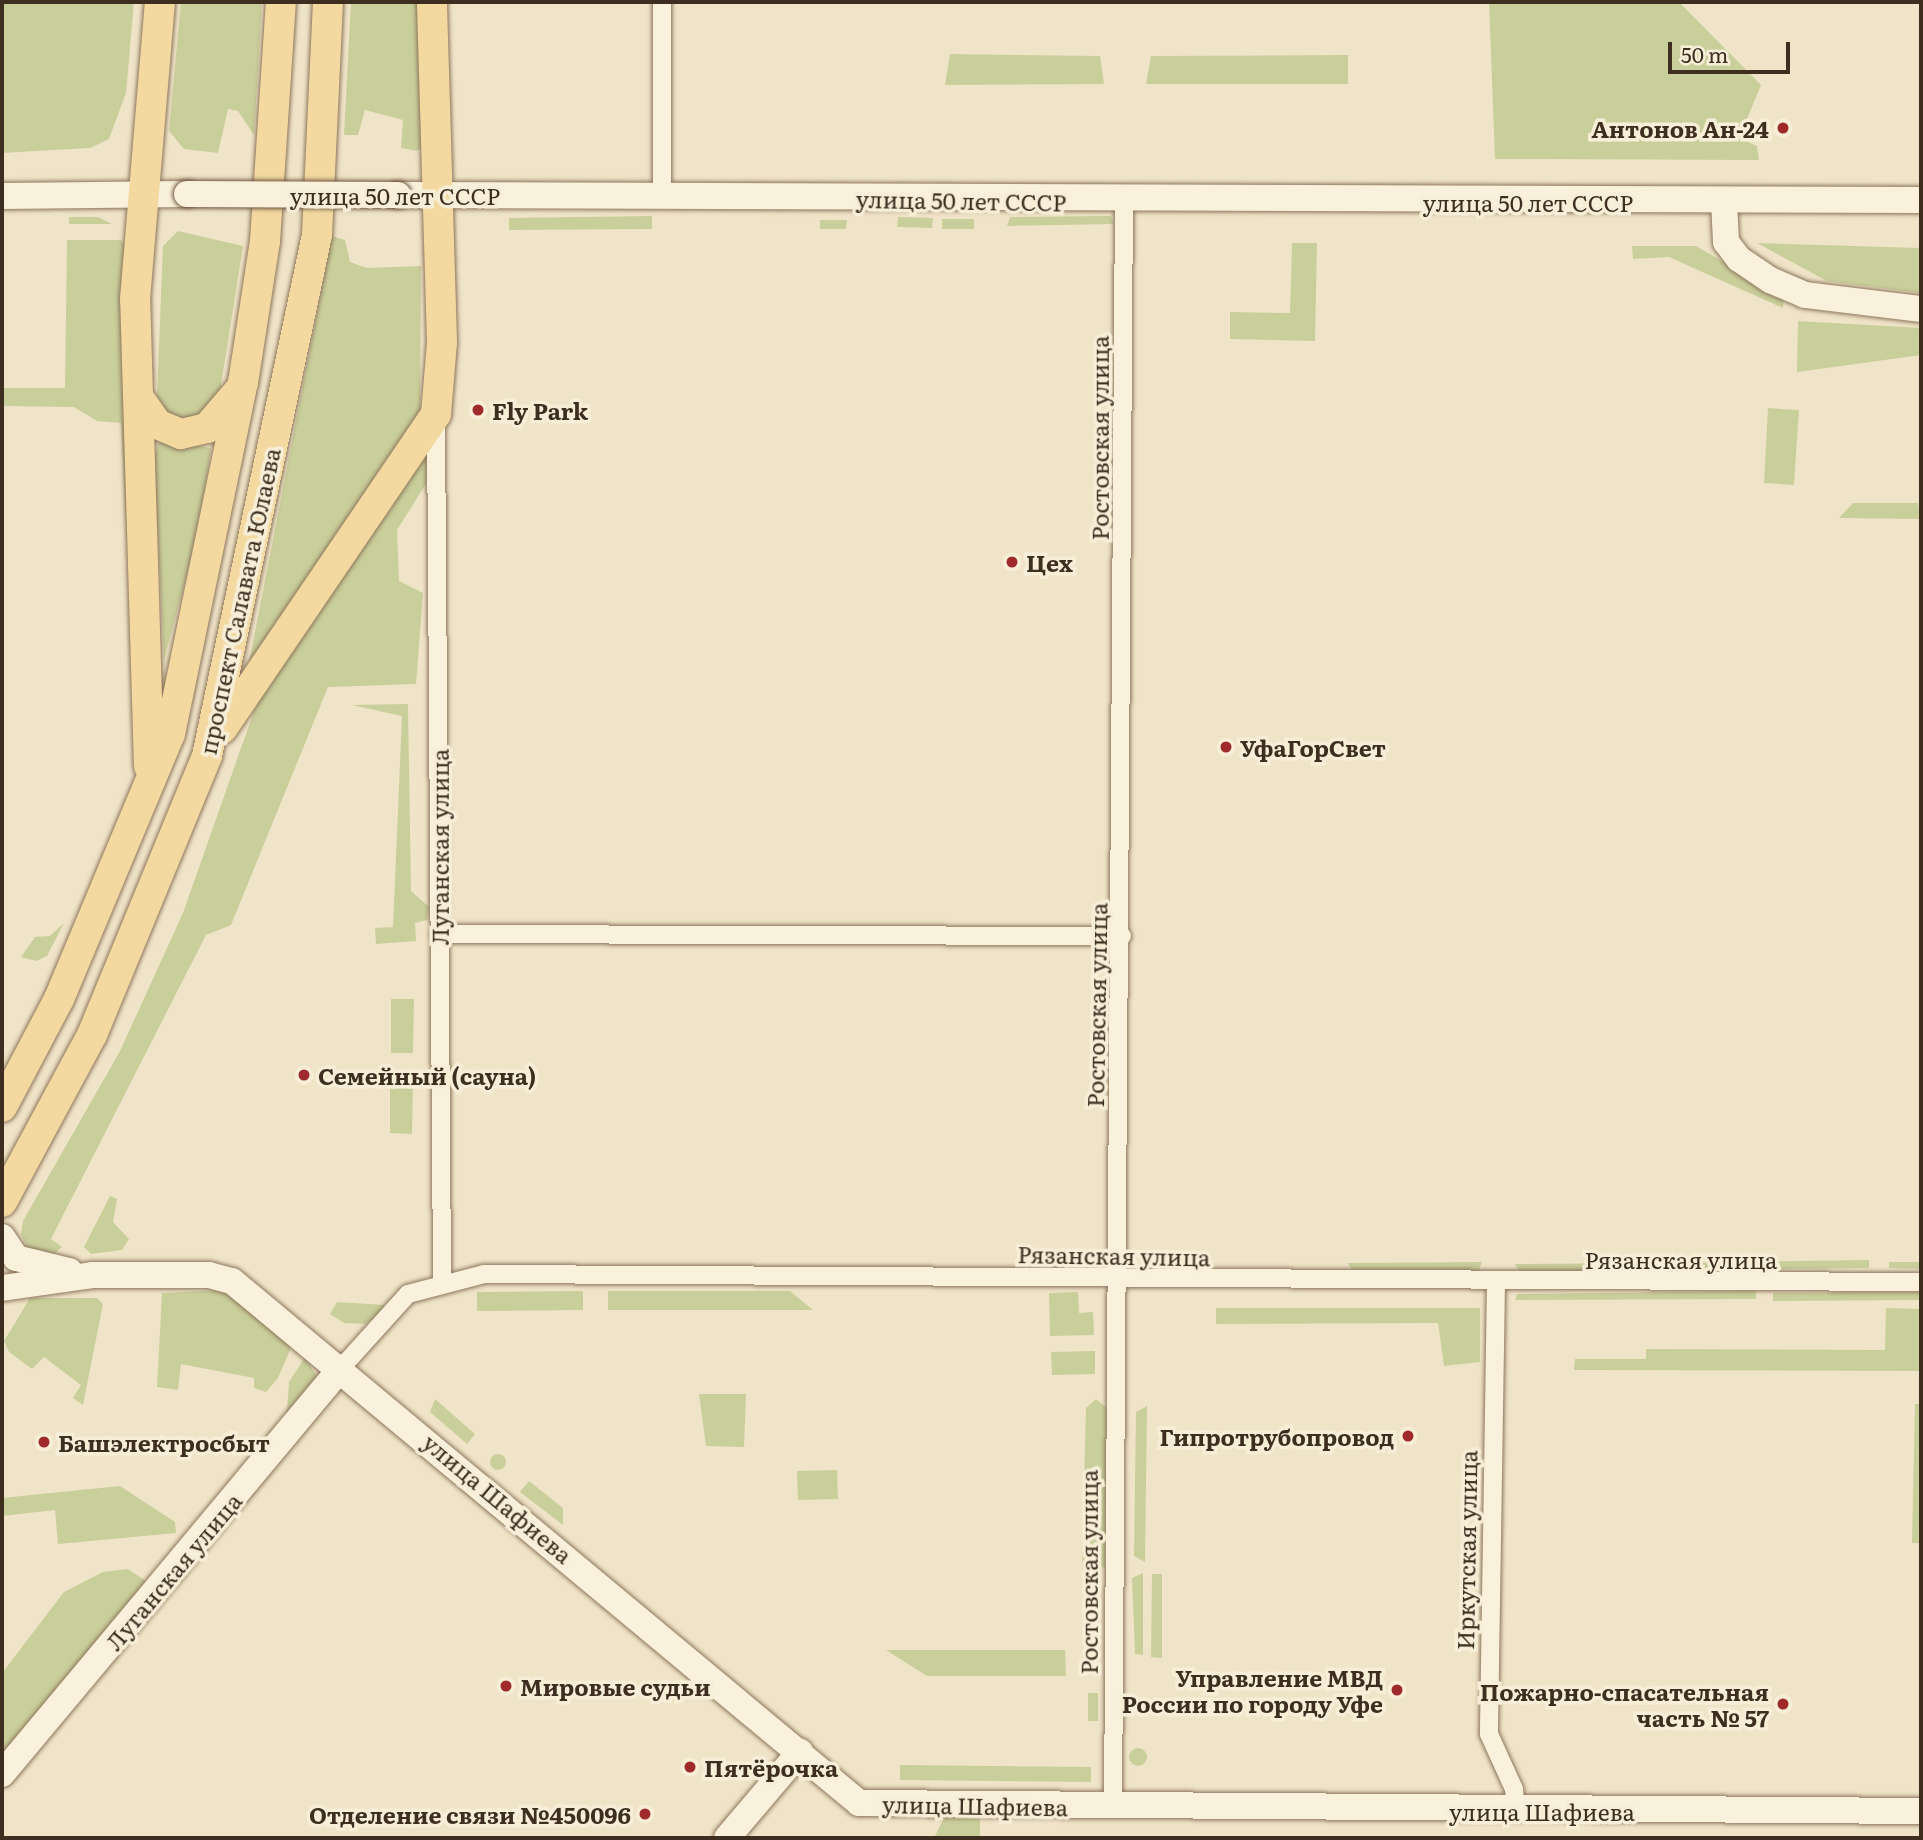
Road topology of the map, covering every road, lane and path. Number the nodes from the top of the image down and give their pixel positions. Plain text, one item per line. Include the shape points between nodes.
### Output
1 (160, 2) edge
2 (281, 2) edge
3 (328, 2) edge
4 (432, 2) edge
5 (662, 2) edge
6 (142, 194) junction
7 (440, 195) junction
8 (662, 195) junction
9 (2, 196) edge
10 (1921, 200) edge
11 (1124, 201) junction
12 (1724, 201) junction
13 (1921, 309) edge
14 (243, 383) junction
15 (139, 398) junction
16 (436, 414) junction
17 (207, 756) junction
18 (148, 786) junction
19 (439, 934) junction
20 (1122, 936) junction
21 (2, 1107) edge
22 (4, 1198) edge
23 (2, 1231) edge
24 (2, 1237) edge
25 (92, 1275) junction
26 (442, 1280) junction
27 (1112, 1280) junction
28 (1921, 1282) edge
29 (1496, 1283) junction
30 (2, 1288) edge
31 (342, 1367) junction
32 (800, 1752) junction
33 (2, 1774) edge
34 (1113, 1809) junction
35 (1516, 1811) junction
36 (1921, 1811) edge
37 (727, 1838) edge

1 - 6 main road
2 - 14 main road, проспект Салавата Юлаева via 265,241
3 - 17 main road, проспект Салавата Юлаева via 317,234
4 - 7 main road
5 - 8 street
6 - 7 street, улица 50 лет СССР, bridge
6 - 9 street, улица 50 лет СССР
6 - 15 main road
7 - 8 street, улица 50 лет СССР
7 - 16 main road via 442,371
8 - 11 street, улица 50 лет СССР
10 - 12 street, улица 50 лет СССР
11 - 12 street, улица 50 лет СССР
11 - 20 street, Ростовская улица
12 - 13 street via 1726,242 1739,259 1770,280 1805,295
14 - 15 main road via 218,420 194,433 167,430
14 - 18 main road, проспект Салавата Юлаева via 185,671
15 - 18 main road
16 - 17 main road via 260,664
16 - 19 street, Луганская улица
17 - 22 main road, проспект Салавата Юлаева via 92,1035
18 - 21 main road, проспект Салавата Юлаева via 59,999
19 - 20 street
19 - 26 street, Луганская улица
20 - 27 street, Ростовская улица
22 - 23 street
24 - 25 street, улица Шафиева via 16,1258
25 - 30 street, улица Шафиева
25 - 31 street, улица Шафиева via 209,1275 232,1281
26 - 27 street, Рязанская улица via 484,1274
26 - 31 street, Рязанская улица via 408,1294
27 - 29 street, Рязанская улица
27 - 34 street, Ростовская улица
28 - 29 street, Рязанская улица
29 - 35 street, Иркутская улица via 1489,1734 1514,1789
31 - 32 street, улица Шафиева
31 - 33 street, Луганская улица
32 - 34 street, улица Шафиева via 859,1803
32 - 37 street
34 - 35 street, улица Шафиева
35 - 36 street, улица Шафиева

